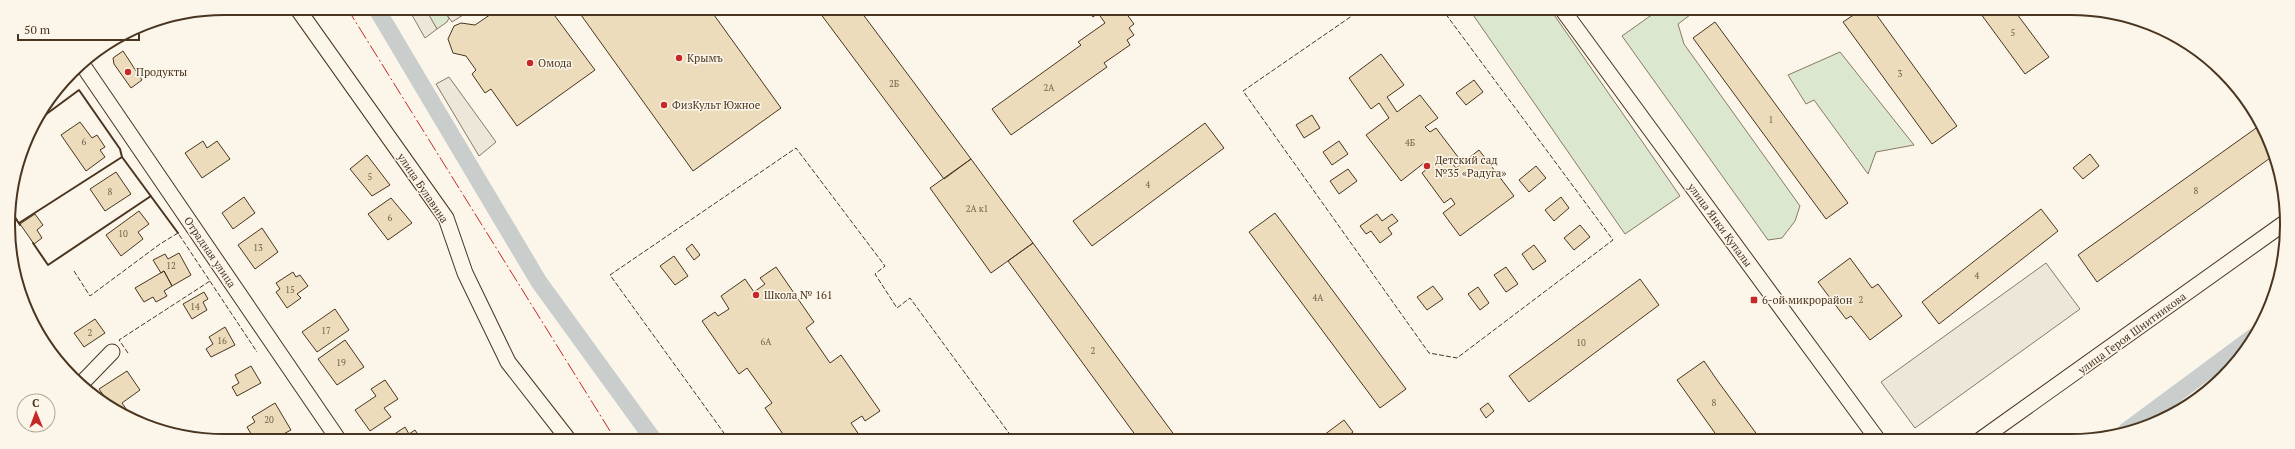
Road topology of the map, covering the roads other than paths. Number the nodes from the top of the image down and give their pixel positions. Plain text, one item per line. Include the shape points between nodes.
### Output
1 (302, 15) edge
2 (1566, 15) edge
3 (85, 68) edge
4 (2280, 226) edge
5 (112, 352) dead end
6 (84, 381) edge
7 (335, 434) edge
8 (564, 434) edge
9 (1874, 434) edge
10 (1992, 434) edge

1 - 8 street, улица Булавина via 446,218 465,273 508,362
2 - 9 street, улица Янки Купалы
3 - 7 street, Отрадная улица
4 - 10 street, улица Героя Шнитникова
5 - 6 street

